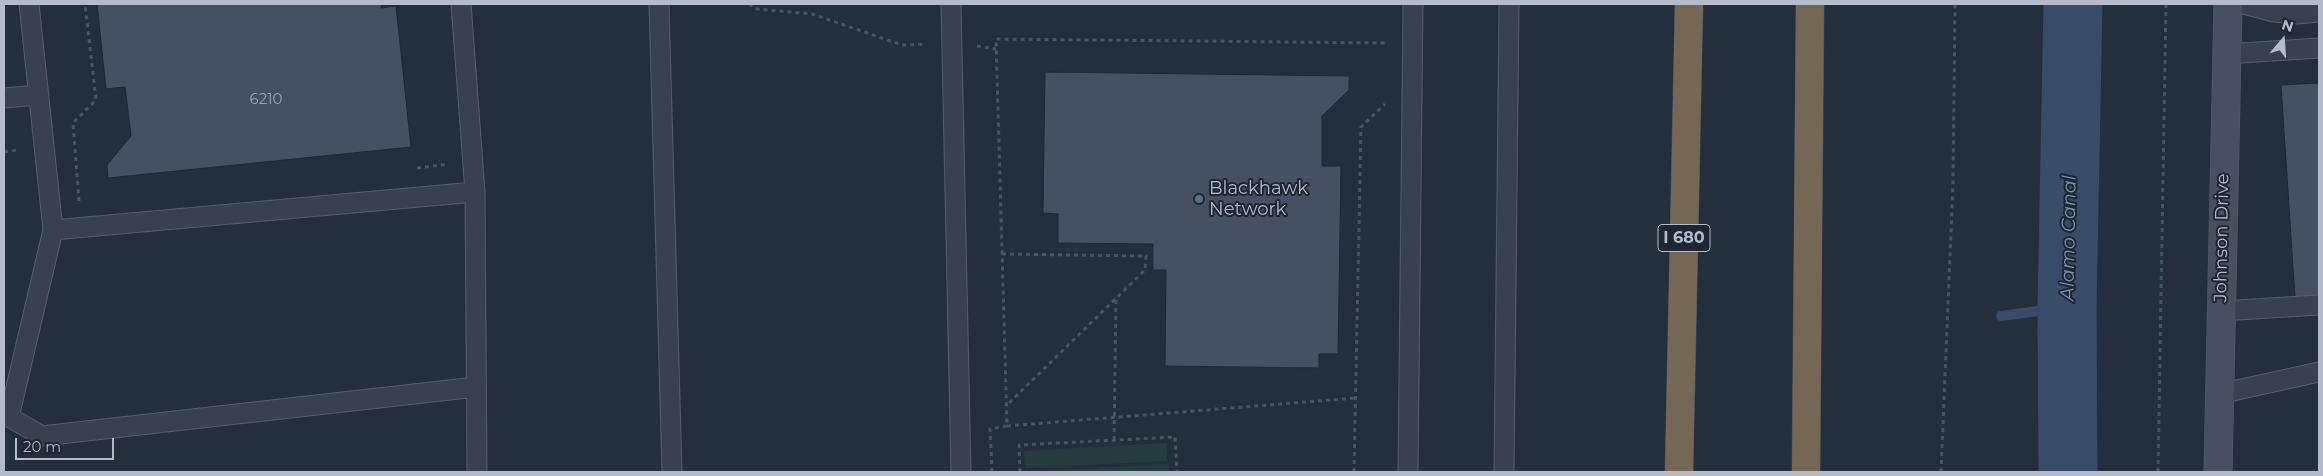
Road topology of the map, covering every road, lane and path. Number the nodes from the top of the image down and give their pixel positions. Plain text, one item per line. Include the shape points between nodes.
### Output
1 (29, 4) edge
2 (85, 4) edge
3 (461, 4) edge
4 (659, 4) edge
5 (749, 4) edge
6 (951, 4) edge
7 (1413, 4) edge
8 (1510, 4) edge
9 (1689, 4) edge
10 (1810, 4) edge
11 (1955, 4) edge
12 (2166, 4) edge
13 (2228, 4) edge
14 (2244, 4) edge
15 (2319, 12) edge
16 (952, 42) junction
17 (2319, 48) edge
18 (996, 50) junction
19 (1388, 52) dead end
20 (2226, 54) junction
21 (39, 95) junction
22 (1386, 96) dead end
23 (4, 98) edge
24 (447, 155) dead end
25 (409, 169) dead end
26 (475, 192) junction
27 (80, 206) dead end
28 (53, 230) junction
29 (1002, 254) junction
30 (1116, 299) junction
31 (2319, 305) edge
32 (2221, 311) junction
33 (2319, 372) edge
34 (476, 387) junction
35 (2219, 394) junction
36 (1355, 398) junction
37 (1007, 406) junction
38 (1114, 418) junction
39 (1008, 426) junction
40 (1114, 440) junction
41 (477, 472) edge
42 (672, 472) edge
43 (961, 472) edge
44 (992, 472) edge
45 (1020, 472) edge
46 (1177, 472) edge
47 (1354, 472) edge
48 (1408, 472) edge
49 (1504, 472) edge
50 (1678, 472) edge
51 (1806, 472) edge
52 (1941, 472) edge
53 (2158, 472) edge
54 (2218, 472) edge

1 - 21 lane
2 - 27 path via 96,100 73,123
3 - 26 lane
4 - 42 lane
5 - 16 path via 757,9 812,14 902,45
6 - 16 lane
7 - 48 lane
8 - 49 lane
9 - 50 highway, I 680
10 - 51 highway
11 - 52 path via 1953,184
12 - 53 path
13 - 20 street, Johnson Drive
14 - 15 lane via 2274,12
16 - 18 path
16 - 43 lane
17 - 20 lane
18 - 19 path via 996,38 1388,43
18 - 29 path
20 - 32 street, Johnson Drive
21 - 23 lane
21 - 28 lane
22 - 36 path via 1385,105 1361,127
24 - 25 path via 448,165
26 - 28 lane
26 - 34 lane
28 - 34 lane via 9,417 42,436
29 - 30 path via 1146,256 1145,270
29 - 37 path
30 - 37 path
30 - 38 path
31 - 32 lane
32 - 35 street, Johnson Drive
33 - 35 lane
34 - 41 lane
35 - 54 street, Johnson Drive
36 - 38 path
36 - 47 path
37 - 39 path
38 - 39 path
38 - 40 path
39 - 44 path via 990,429
40 - 45 path via 1019,445
40 - 46 path via 1175,437

